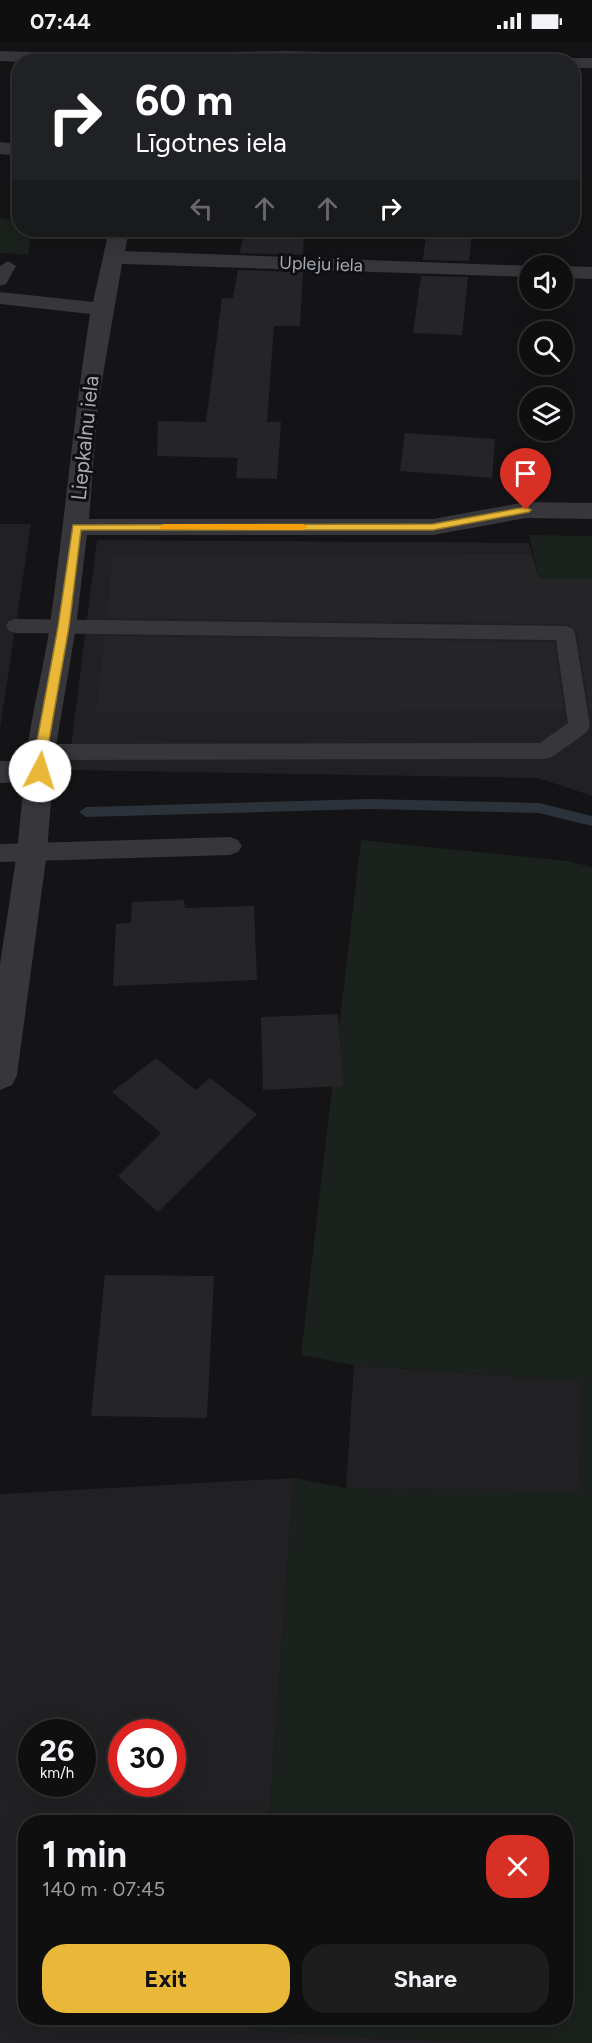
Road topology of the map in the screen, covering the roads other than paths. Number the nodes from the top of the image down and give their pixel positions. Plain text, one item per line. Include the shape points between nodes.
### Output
1 (117, 237) edge
2 (113, 257) junction
3 (8, 266) dead end
4 (519, 271) edge
5 (573, 272) edge
6 (592, 273) edge
7 (0, 281) edge
8 (0, 298) edge
9 (102, 309) junction
10 (592, 511) edge
11 (76, 527) junction
12 (16, 626) dead end
13 (63, 627) junction
14 (41, 761) junction
15 (0, 771) edge
16 (230, 846) dead end
17 (32, 852) junction
18 (0, 853) edge
19 (0, 1075) edge

1 - 2 street, Liepkalnu iela
2 - 4 street, Upleju iela
2 - 9 street, Liepkalnu iela
3 - 7 lane
5 - 6 street
8 - 9 street
9 - 11 street, Liepkalnu iela via 87,404
10 - 11 street via 526,510 433,527
11 - 13 street, Liepkalnu iela
12 - 13 lane
13 - 14 street, Liepkalnu iela
13 - 14 lane via 565,633 579,726 544,751
14 - 15 street
14 - 17 street, Liepkalnu iela
16 - 17 lane
17 - 18 lane
17 - 19 street, Liepkalnu iela

